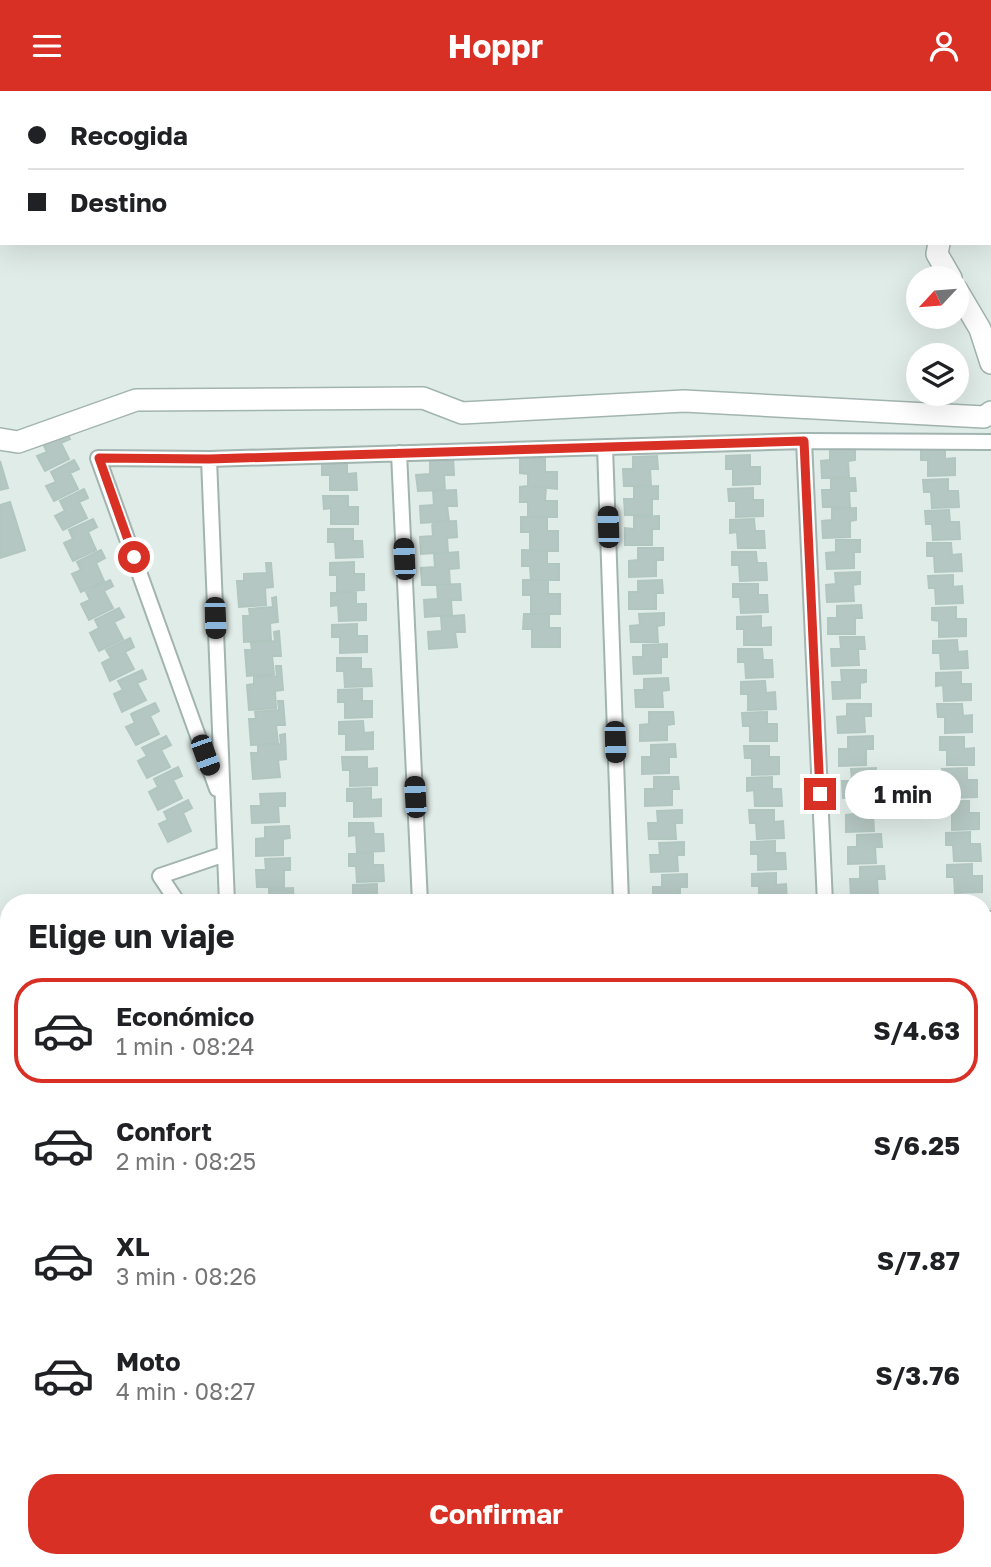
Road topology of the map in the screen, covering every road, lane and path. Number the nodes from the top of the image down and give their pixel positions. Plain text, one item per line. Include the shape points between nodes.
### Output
1 (939, 245) edge
2 (944, 266) edge
3 (970, 312) edge
4 (991, 363) edge
5 (991, 412) edge
6 (0, 439) edge
7 (804, 441) junction
8 (991, 442) edge
9 (605, 447) junction
10 (399, 453) junction
11 (209, 459) junction
12 (222, 804) junction
13 (225, 854) junction
14 (172, 894) edge
15 (227, 894) edge
16 (420, 894) edge
17 (621, 894) edge
18 (825, 894) edge

1 - 2 street via 937,254
3 - 4 street
5 - 6 street via 984,417 684,401 462,412 423,398 135,400 18,442
7 - 8 lane
7 - 9 lane
7 - 18 lane
9 - 10 lane
9 - 17 lane
10 - 11 lane
10 - 16 lane
11 - 12 lane
11 - 12 lane via 99,458
12 - 13 lane
13 - 14 lane via 160,876
13 - 15 lane

